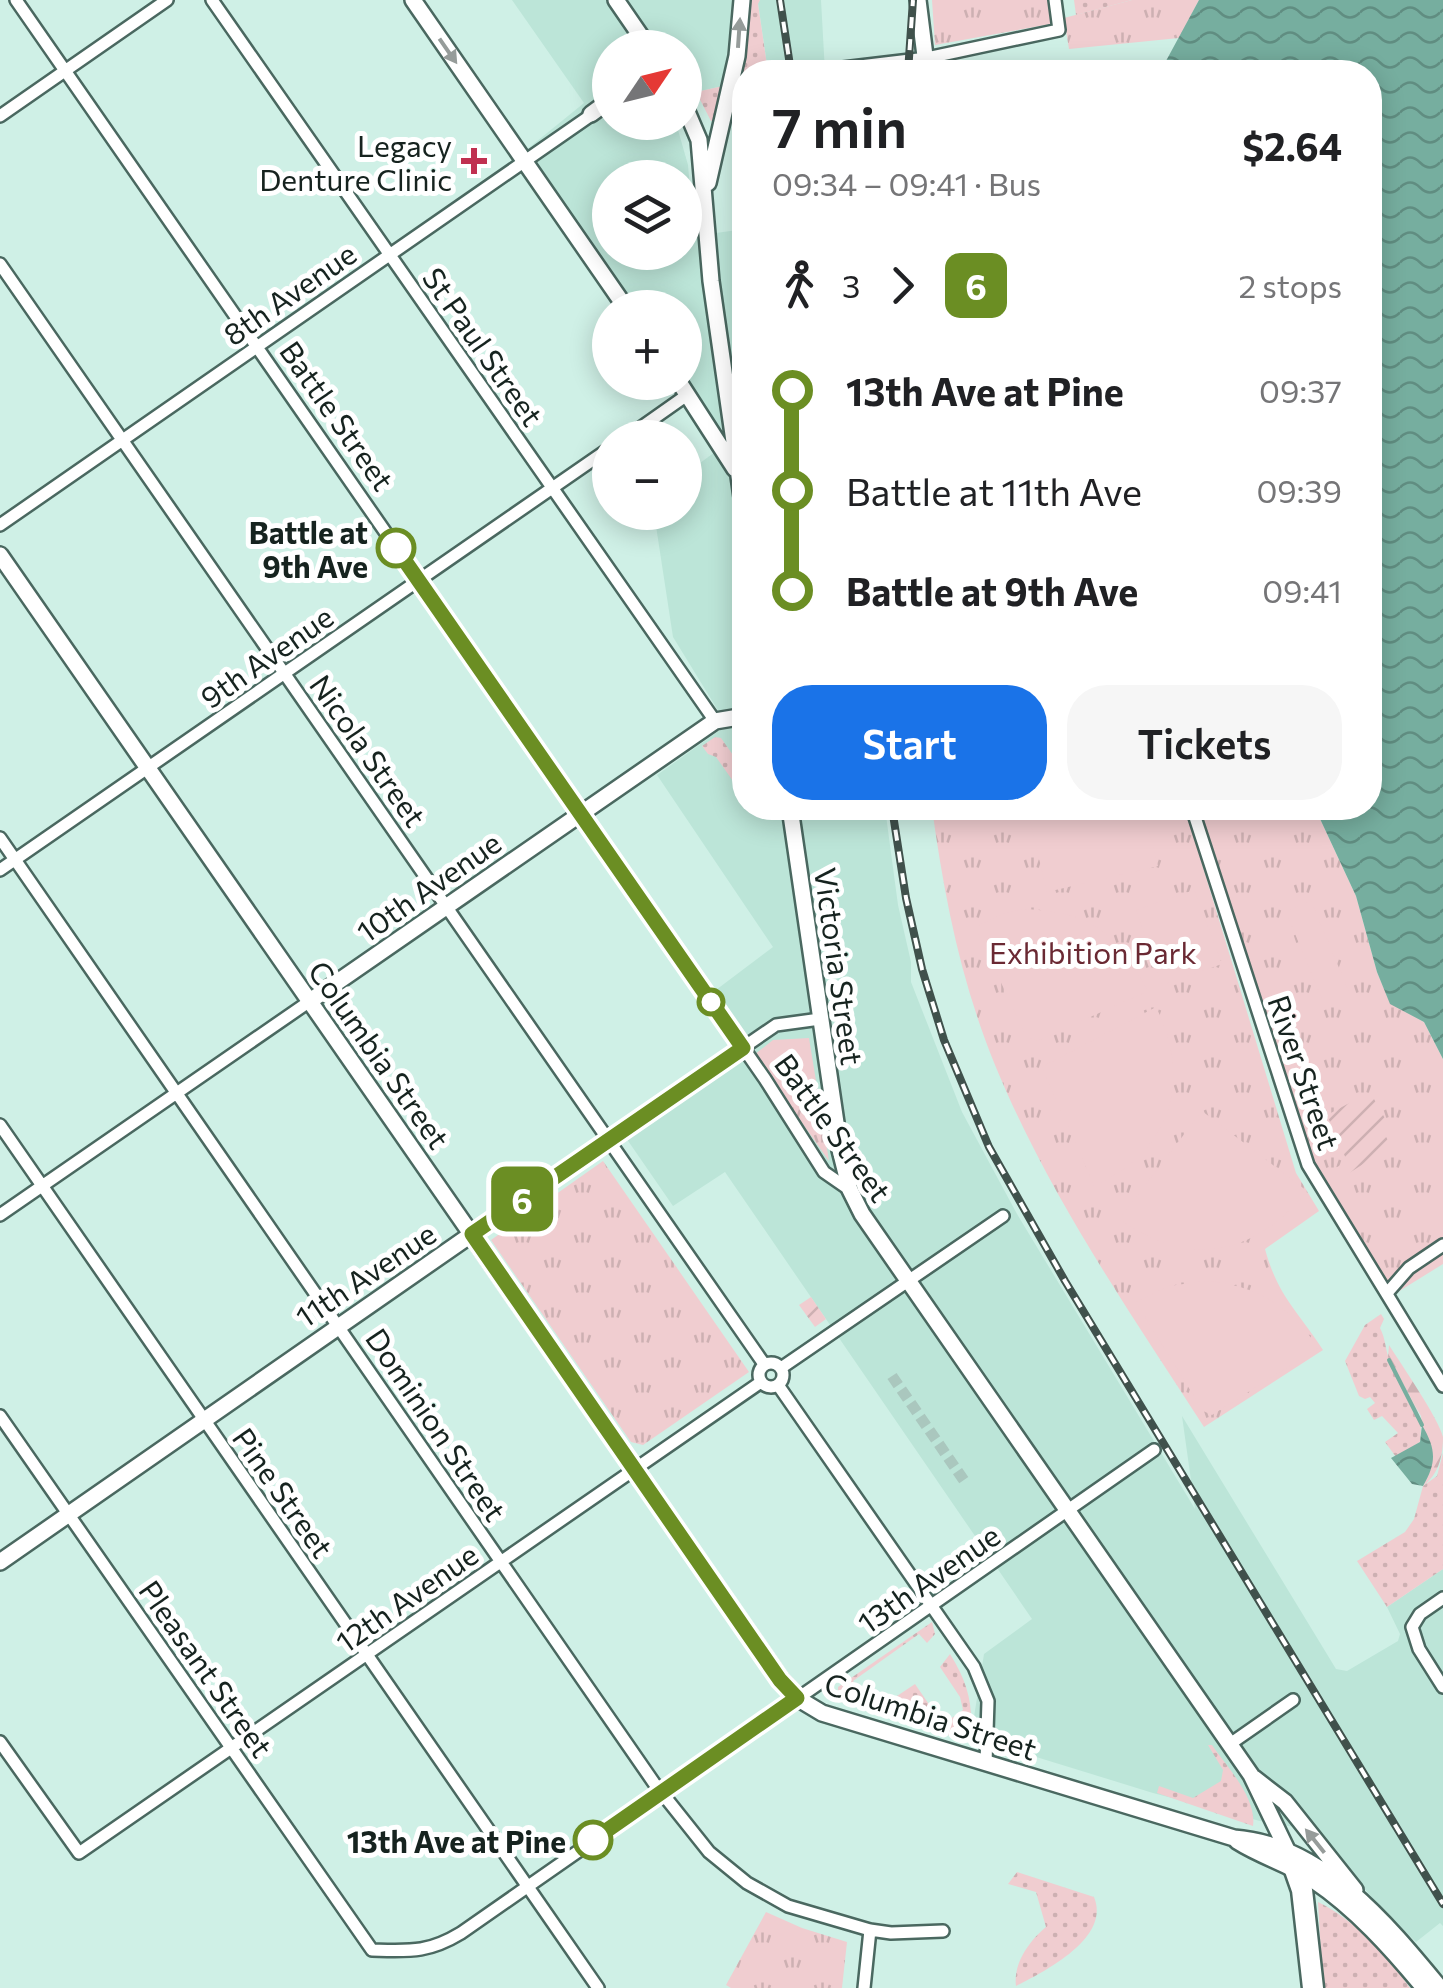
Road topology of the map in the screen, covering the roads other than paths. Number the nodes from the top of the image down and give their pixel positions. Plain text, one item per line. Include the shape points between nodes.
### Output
1 (16, 0) edge
2 (167, 0) edge
3 (212, 0) edge
4 (413, 0) edge
5 (616, 0) edge
6 (742, 0) edge
7 (918, 0) edge
8 (1055, 0) edge
9 (637, 30) edge
10 (737, 60) edge
11 (926, 60) edge
12 (946, 60) edge
13 (64, 70) junction
14 (732, 82) edge
15 (591, 114) edge
16 (0, 116) edge
17 (698, 140) edge
18 (524, 159) junction
19 (705, 197) junction
20 (388, 253) junction
21 (0, 264) edge
22 (614, 290) edge
23 (257, 346) junction
24 (670, 400) edge
25 (690, 400) edge
26 (647, 420) edge
27 (732, 429) edge
28 (122, 440) junction
29 (592, 460) edge
30 (732, 463) edge
31 (552, 488) junction
32 (0, 525) edge
33 (0, 555) edge
34 (419, 580) junction
35 (285, 673) junction
36 (732, 718) edge
37 (715, 721) junction
38 (148, 768) junction
39 (580, 814) junction
40 (792, 820) edge
41 (1196, 820) edge
42 (0, 838) edge
43 (15, 860) junction
44 (0, 870) edge
45 (447, 906) junction
46 (310, 1001) junction
47 (820, 1019) junction
48 (743, 1048) junction
49 (176, 1094) junction
50 (0, 1126) edge
51 (609, 1139) junction
52 (42, 1186) junction
53 (850, 1190) junction
54 (0, 1216) edge
55 (1002, 1216) dead end
56 (472, 1234) junction
57 (1443, 1246) edge
58 (908, 1281) junction
59 (1388, 1292) junction
60 (339, 1325) junction
61 (764, 1364) junction
62 (781, 1368) junction
63 (761, 1382) junction
64 (778, 1385) junction
65 (1443, 1386) edge
66 (0, 1416) edge
67 (203, 1420) junction
68 (1154, 1450) dead end
69 (635, 1469) junction
70 (1069, 1512) junction
71 (68, 1514) junction
72 (501, 1561) junction
73 (0, 1562) edge
74 (1443, 1598) edge
75 (932, 1603) junction
76 (366, 1655) junction
77 (1443, 1687) edge
78 (797, 1698) junction
79 (1294, 1700) dead end
80 (0, 1742) edge
81 (1230, 1744) junction
82 (232, 1748) junction
83 (986, 1763) junction
84 (1251, 1775) junction
85 (662, 1793) junction
86 (1291, 1860) junction
87 (527, 1888) junction
88 (1373, 1913) junction
89 (870, 1930) junction
90 (943, 1930) dead end
91 (372, 1950) joint
92 (598, 1988) edge
93 (864, 1988) edge
94 (1313, 1988) edge
95 (1424, 1988) edge
96 (1440, 1988) edge

1 - 13 street, Battle Street
2 - 13 street
3 - 20 street, St Paul Street
4 -> 18 main road
5 - 9 main road
10 -> 6 main road
7 - 11 main road
8 - 12 street via 1060,30
13 - 16 street
13 - 23 street, Battle Street
19 -> 14 main road
15 - 18 street, 8th Avenue
17 - 19 main road
18 - 20 street, 8th Avenue
18 - 22 main road
19 - 27 main road
20 - 23 street, 8th Avenue
20 - 31 street, St Paul Street
21 - 28 street, Nicola Street
23 - 28 street, 8th Avenue
23 - 34 street, Battle Street
24 - 26 street
25 - 30 main road
28 - 32 street, 8th Avenue
28 - 35 street, Nicola Street
29 - 31 street, 9th Avenue
31 - 34 street, 9th Avenue
31 - 37 street, St Paul Street
33 - 38 main road, Columbia Street
34 - 35 street, 9th Avenue
34 - 39 street, Battle Street
35 - 38 street, 9th Avenue
35 - 45 street, Nicola Street
36 - 37 main road, 10th Avenue
37 - 39 main road, 10th Avenue
38 - 43 street, 9th Avenue
38 - 46 main road, Columbia Street
39 - 45 main road, 10th Avenue
39 - 48 street, Battle Street
40 - 47 main road, Victoria Street
41 - 59 street, River Street via 1308,1165
42 - 43 street, Dominion Street
43 - 44 street, 9th Avenue
43 - 49 street, Dominion Street
45 - 46 main road, 10th Avenue
45 - 51 street, Nicola Street
46 - 49 street, 10th Avenue
46 - 56 main road, Columbia Street
47 - 48 street, 11th Avenue via 776,1025
47 - 53 main road, Victoria Street
48 - 51 street, 11th Avenue
48 - 53 street, Battle Street via 824,1172
49 - 52 street, 10th Avenue
49 - 60 street, Dominion Street
50 - 52 street, Pine Street
51 - 56 street, 11th Avenue
51 - 61 street, Nicola Street
52 - 54 street, 10th Avenue
52 - 67 street, Pine Street
53 - 58 main road, Battle Street
55 - 58 street
56 - 60 main road, 11th Avenue
56 - 69 main road, Columbia Street
57 - 59 street
58 - 62 street
58 - 70 main road, Battle Street
59 - 65 street, River Street
60 - 67 main road, 11th Avenue
60 - 72 street, Dominion Street
61 - 62 street
61 - 63 street
62 - 64 street
63 - 64 street
63 - 69 street, 12th Avenue
64 - 75 street
66 - 71 street, Pleasant Street
67 - 71 main road, 11th Avenue
67 - 76 street, Pine Street
68 - 70 street, 13th Avenue
69 - 72 street, 12th Avenue
69 - 78 main road, Columbia Street
70 - 75 street, 13th Avenue
70 - 81 main road, Battle Street
71 - 73 main road, 11th Avenue
71 - 82 street, Pleasant Street
72 - 76 street, 12th Avenue
72 - 85 street, Dominion Street
74 - 77 street via 1414,1622 1419,1650
75 - 78 street, 13th Avenue
75 - 83 street via 984,1690
76 - 82 street, 12th Avenue
76 - 87 street, Pine Street
78 - 83 main road, Columbia Street via 822,1713
78 - 85 street, 13th Avenue
79 - 81 street
80 - 82 street, 12th Avenue via 79,1853
81 - 84 main road, Battle Street
82 - 91 street, Pleasant Street
83 - 86 main road, Columbia Street via 1234,1838 1262,1858
84 - 86 main road, Battle Street
88 -> 84 main road via 1284,1802
85 - 87 street, 13th Avenue
85 - 89 street, Dominion Street via 710,1852 747,1883 788,1906
86 - 88 main road via 1344,1888
86 - 94 highway via 1302,1890
86 - 95 main road via 1366,1923
87 - 91 street, 13th Avenue via 443,1944 420,1952
87 - 92 street, Pine Street
88 - 96 main road
89 - 90 street, Dominion Street
89 - 93 street

